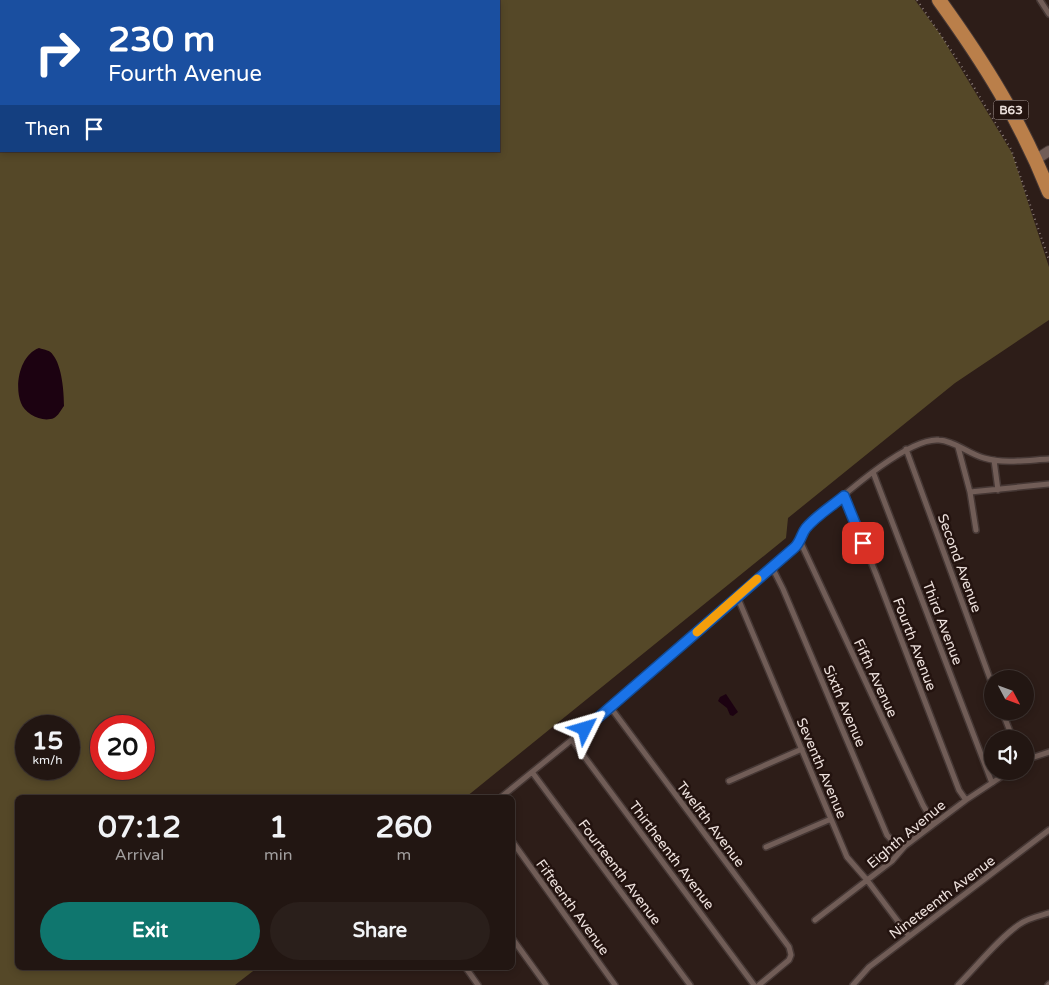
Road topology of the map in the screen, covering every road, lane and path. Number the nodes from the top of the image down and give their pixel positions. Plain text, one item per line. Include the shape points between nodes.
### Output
1 (917, 0) edge
2 (938, 0) edge
3 (1040, 0) edge
4 (1049, 14) edge
5 (1049, 151) edge
6 (1035, 160) junction
7 (1049, 192) edge
8 (1049, 260) edge
9 (958, 447) junction
10 (906, 449) junction
11 (1049, 459) edge
12 (994, 460) junction
13 (873, 472) junction
14 (1049, 484) edge
15 (998, 490) junction
16 (970, 492) junction
17 (844, 496) junction
18 (976, 530) dead end
19 (800, 541) junction
20 (772, 567) junction
21 (737, 596) junction
22 (987, 670) edge
23 (611, 708) junction
24 (572, 740) junction
25 (802, 749) junction
26 (1049, 752) edge
27 (1034, 757) edge
28 (532, 772) junction
29 (996, 780) edge
30 (729, 781) dead end
31 (992, 783) junction
32 (504, 795) edge
33 (966, 800) junction
34 (831, 819) junction
35 (934, 824) junction
36 (1049, 831) edge
37 (515, 845) edge
38 (766, 846) dead end
39 (901, 850) junction
40 (867, 880) junction
41 (1049, 913) edge
42 (815, 920) dead end
43 (909, 936) junction
44 (515, 942) edge
45 (467, 970) edge
46 (478, 985) edge
47 (546, 985) edge
48 (615, 985) edge
49 (690, 985) edge
50 (754, 985) edge
51 (759, 985) edge
52 (853, 985) edge
53 (958, 985) edge

1 - 8 path via 1011,149
2 - 6 main road, B63 via 998,86
3 - 4 lane
5 - 6 street
6 - 7 main road, B63
9 - 10 lane via 938,440 920,442
9 - 12 lane
9 - 16 lane
10 - 13 lane
10 - 22 lane, Second Avenue
11 - 12 lane
12 - 15 lane
13 - 17 lane
13 - 31 lane, Third Avenue
14 - 15 lane
15 - 16 lane
16 - 18 lane
17 - 19 lane via 810,524
17 - 33 lane, Fourth Avenue via 958,790
19 - 20 lane
19 - 35 lane, Fifth Avenue
20 - 21 lane
20 - 39 lane, Sixth Avenue via 887,834
21 - 23 lane
21 - 25 lane, Seventh Avenue
23 - 24 lane
23 - 51 lane, Twelfth Avenue via 789,947 789,960
24 - 28 lane
24 - 50 lane, Thirtheenth Avenue
25 - 30 lane
25 - 34 lane, Seventh Avenue
26 - 27 lane
28 - 32 lane
28 - 49 lane, Fourteenth Avenue
29 - 31 lane, Eighth Avenue
31 - 33 lane, Eighth Avenue
33 - 35 lane, Eighth Avenue
34 - 38 lane
34 - 40 lane, Seventh Avenue via 847,857
35 - 39 lane, Eighth Avenue
36 - 43 lane, Nineteenth Avenue
37 - 48 lane, Fifteenth Avenue
39 - 40 lane, Eighth Avenue via 892,862
40 - 42 lane, Eighth Avenue
40 - 43 lane, Seventh Avenue
41 - 53 lane via 1015,928
43 - 52 lane, Nineteenth Avenue via 869,967
44 - 47 lane
45 - 46 lane

